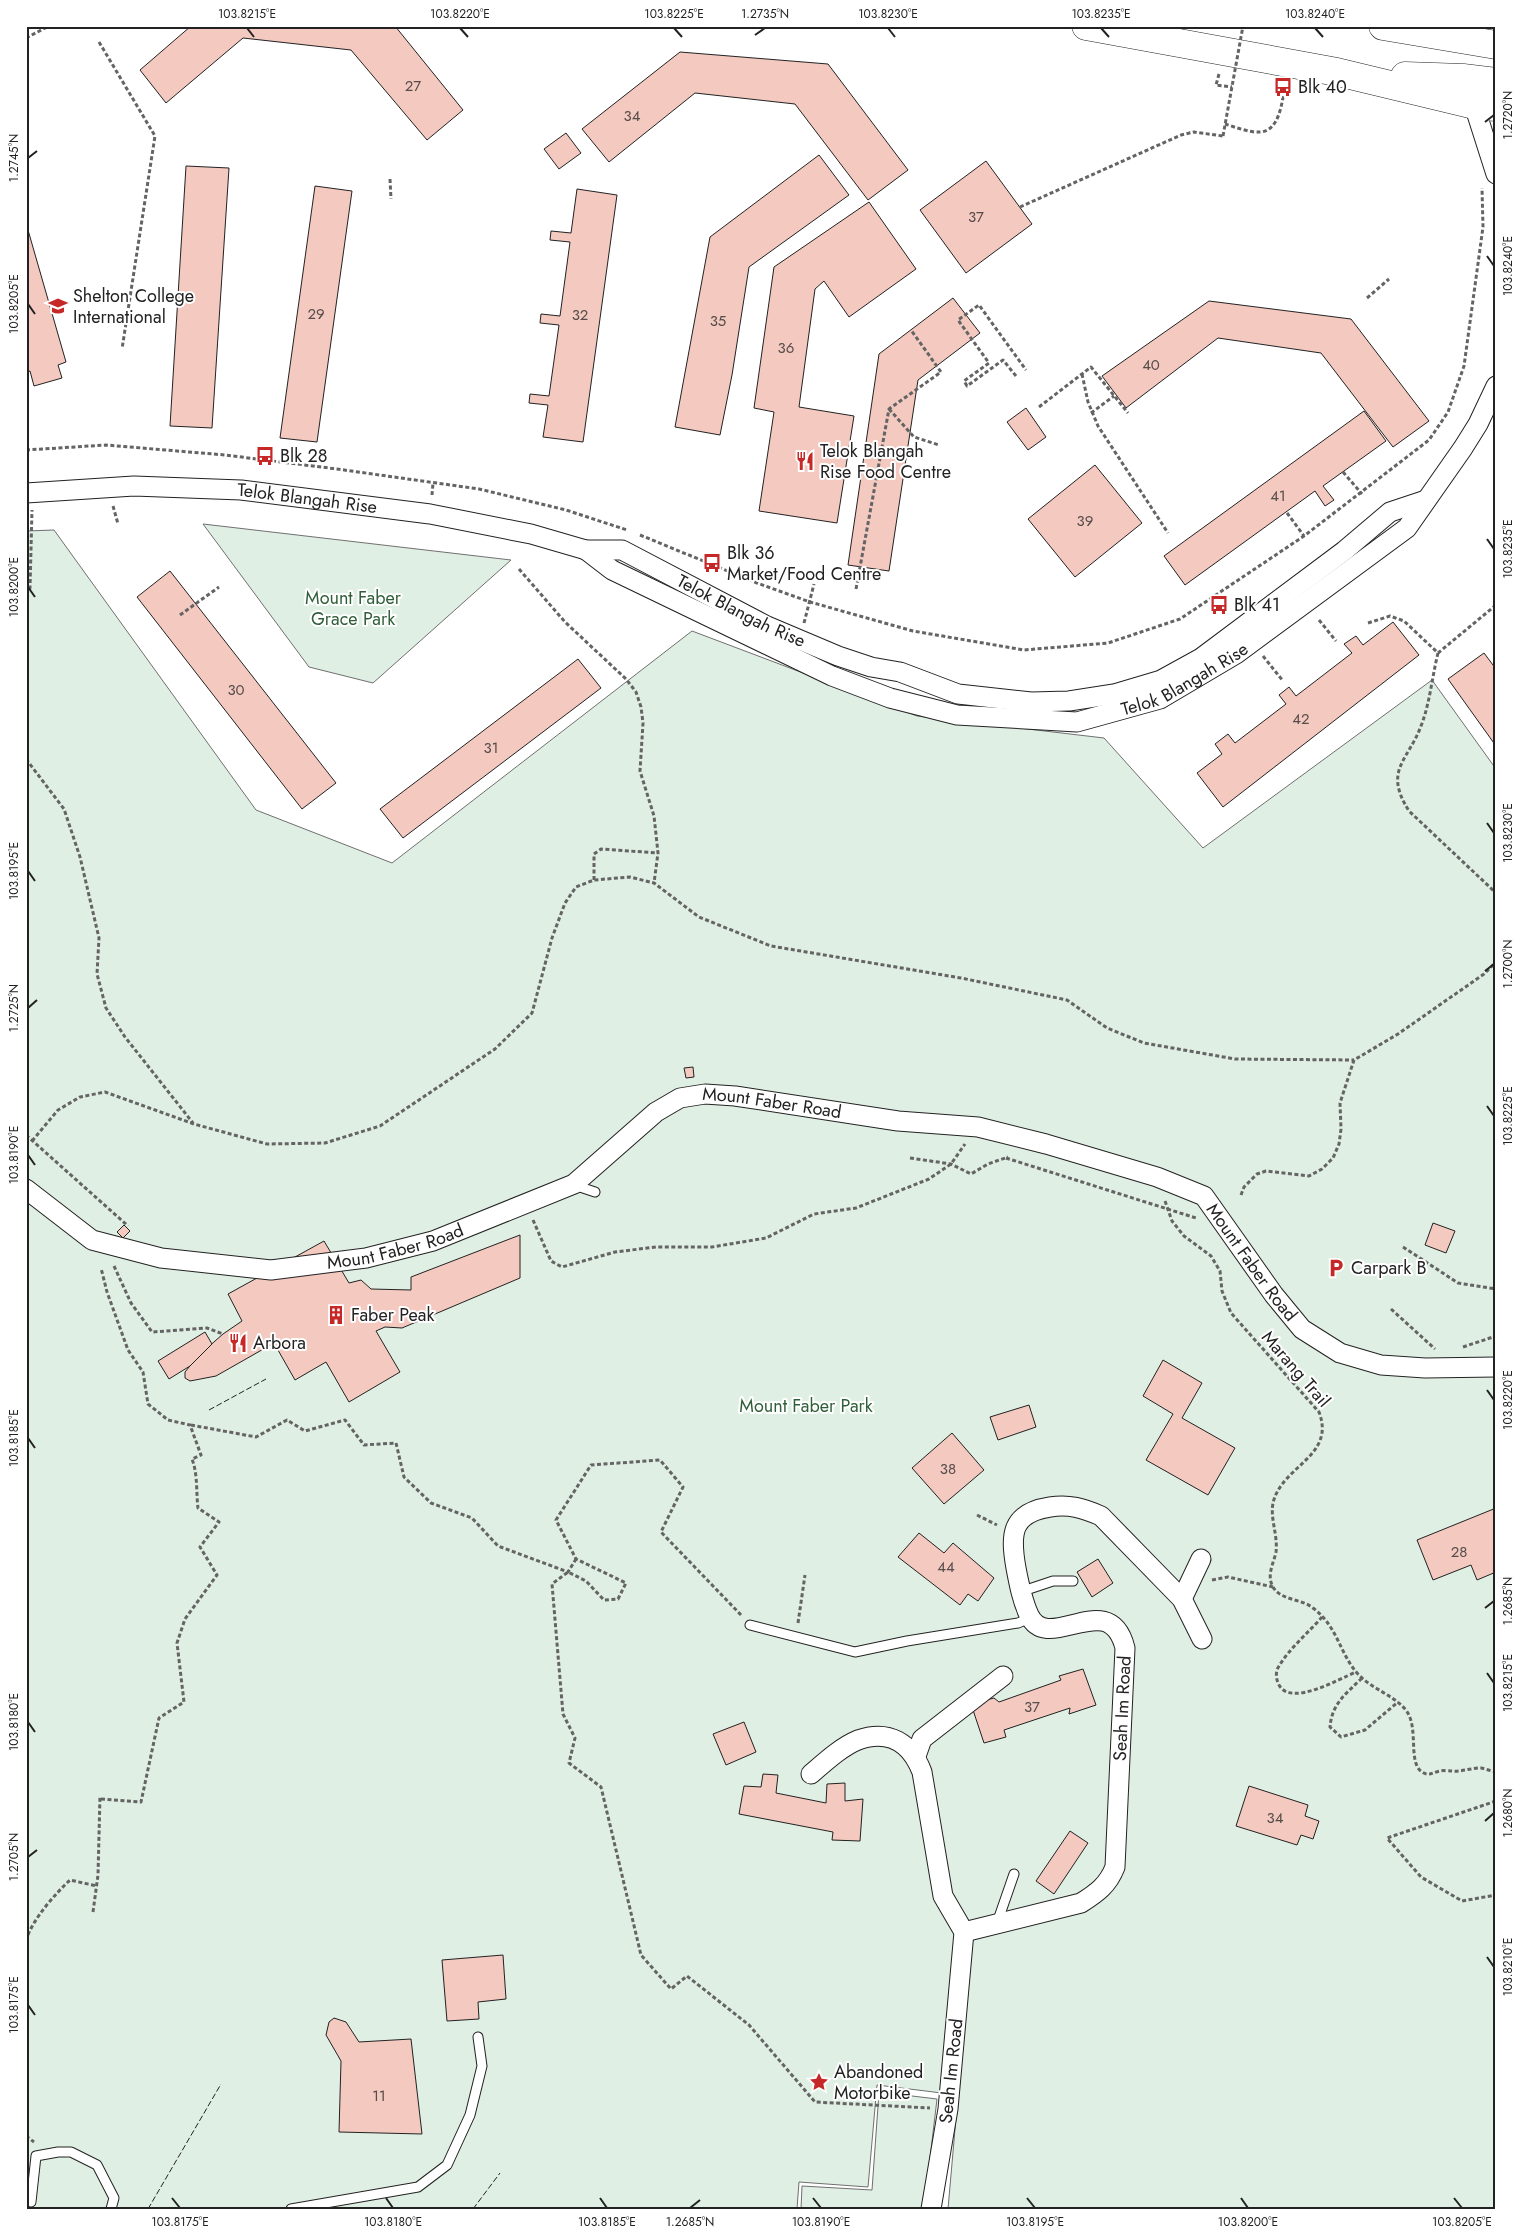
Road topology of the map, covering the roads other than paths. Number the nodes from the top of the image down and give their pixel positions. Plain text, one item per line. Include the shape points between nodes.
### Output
1 (1086, 26) edge
2 (1383, 26) edge
3 (1496, 46) edge
4 (1338, 72) junction
5 (1496, 82) edge
6 (1485, 106) edge
7 (1489, 180) edge
8 (1496, 386) edge
9 (1426, 500) junction
10 (29, 501) edge
11 (586, 550) junction
12 (900, 672) junction
13 (890, 698) junction
14 (574, 1184) junction
15 (26, 1189) edge
16 (595, 1192) dead end
17 (1496, 1367) edge
18 (1201, 1559) dead end
19 (1073, 1581) dead end
20 (1020, 1592) junction
21 (1186, 1592) junction
22 (1030, 1618) junction
23 (750, 1625) road end
24 (1202, 1639) dead end
25 (1003, 1676) dead end
26 (916, 1756) junction
27 (811, 1774) dead end
28 (1014, 1874) dead end
29 (997, 1923) junction
30 (964, 1932) junction
31 (478, 2037) dead end
32 (30, 2202) dead end
33 (111, 2209) edge
34 (292, 2209) edge
35 (930, 2209) edge

1 - 4 main road
2 - 3 main road
4 - 5 main road
4 - 6 main road
6 - 7 street
8 - 9 street, Telok Blangah Rise via 1478,424
9 - 12 street, Telok Blangah Rise via 1390,512 1344,551 1200,658 1149,684 1069,702 1030,702 958,694
9 - 13 street, Telok Blangah Rise via 1406,528 1236,654 1160,699 1077,722 957,715
10 - 11 street, Telok Blangah Rise via 134,486 241,490 430,514 531,534
11 - 12 street, Telok Blangah Rise via 622,550 767,626 838,656
11 - 13 street, Telok Blangah Rise via 621,574 832,676
12 - 13 street
14 - 15 street, Mount Faber Road via 433,1241 366,1258 271,1270 161,1258 92,1240
14 - 16 lane
14 - 17 street, Mount Faber Road via 656,1112 680,1098 705,1094 898,1121 978,1128 1046,1144 1157,1177 1204,1196 1302,1329 1340,1353 1381,1365
18 - 21 street
19 - 20 lane via 1053,1582
20 - 21 street via 1012,1544 1018,1523 1035,1510 1065,1505 1084,1508 1101,1516
20 - 22 street
21 - 24 street
22 - 23 lane via 1018,1623 855,1652
22 - 29 street, Seah Im Road via 1047,1629 1092,1619 1102,1621 1123,1639 1115,1867 1109,1880 1080,1903
25 - 26 street via 922,1739
26 - 27 street via 902,1743 875,1736 857,1740
26 - 30 street via 922,1772 943,1896
28 - 29 lane
29 - 30 street, Seah Im Road
30 - 35 street, Seah Im Road via 948,2109
31 - 34 lane via 482,2066 470,2115 447,2165 418,2187
32 - 33 lane via 36,2156 70,2152 97,2165 114,2198

